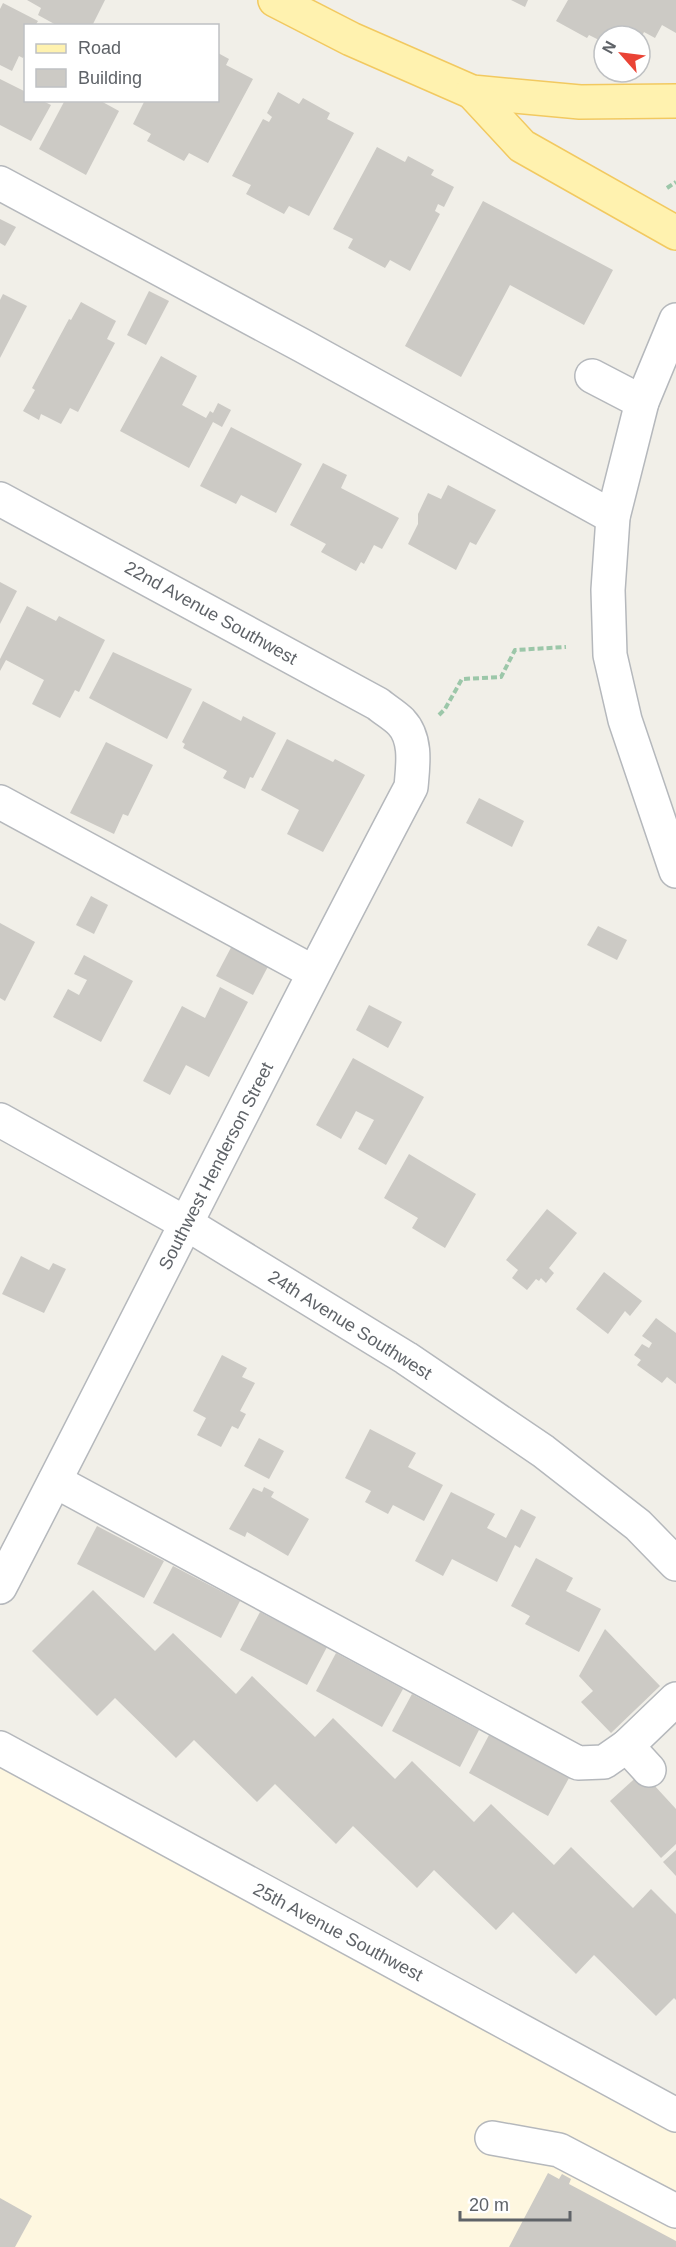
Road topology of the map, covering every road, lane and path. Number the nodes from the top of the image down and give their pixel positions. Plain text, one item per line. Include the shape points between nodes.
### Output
1 (275, 0) edge
2 (472, 92) junction
3 (676, 101) edge
4 (0, 183) edge
5 (676, 233) edge
6 (676, 320) edge
7 (592, 376) dead end
8 (642, 402) junction
9 (0, 499) edge
10 (613, 517) junction
11 (566, 647) dead end
12 (436, 718) dead end
13 (411, 740) joint
14 (0, 802) edge
15 (676, 871) edge
16 (313, 972) junction
17 (0, 1120) edge
18 (187, 1224) junction
19 (55, 1481) junction
20 (676, 1564) edge
21 (0, 1587) edge
22 (676, 1699) edge
23 (627, 1746) junction
24 (0, 1748) edge
25 (650, 1770) dead end
26 (676, 2115) edge
27 (492, 2138) dead end
28 (676, 2211) edge

1 - 2 main road via 351,39
2 - 3 main road via 580,102
2 - 5 main road via 522,146
4 - 10 street
6 - 8 street
7 - 8 street
8 - 10 street
9 - 13 street, 22nd Avenue Southwest via 378,704 402,723
10 - 15 street via 608,590 610,655 625,720
11 - 12 path via 515,650 501,677 462,679
13 - 16 street, Southwest Henderson Street via 411,787
14 - 16 street
16 - 18 street, Southwest Henderson Street
17 - 18 street, 24th Avenue Southwest
18 - 19 street, Southwest Henderson Street
18 - 20 street, 24th Avenue Southwest via 406,1358 543,1451 638,1525
19 - 21 street, Southwest Henderson Street
19 - 23 street via 578,1763 604,1762
22 - 23 street
23 - 25 street
24 - 26 street, 25th Avenue Southwest
27 - 28 street via 560,2150

